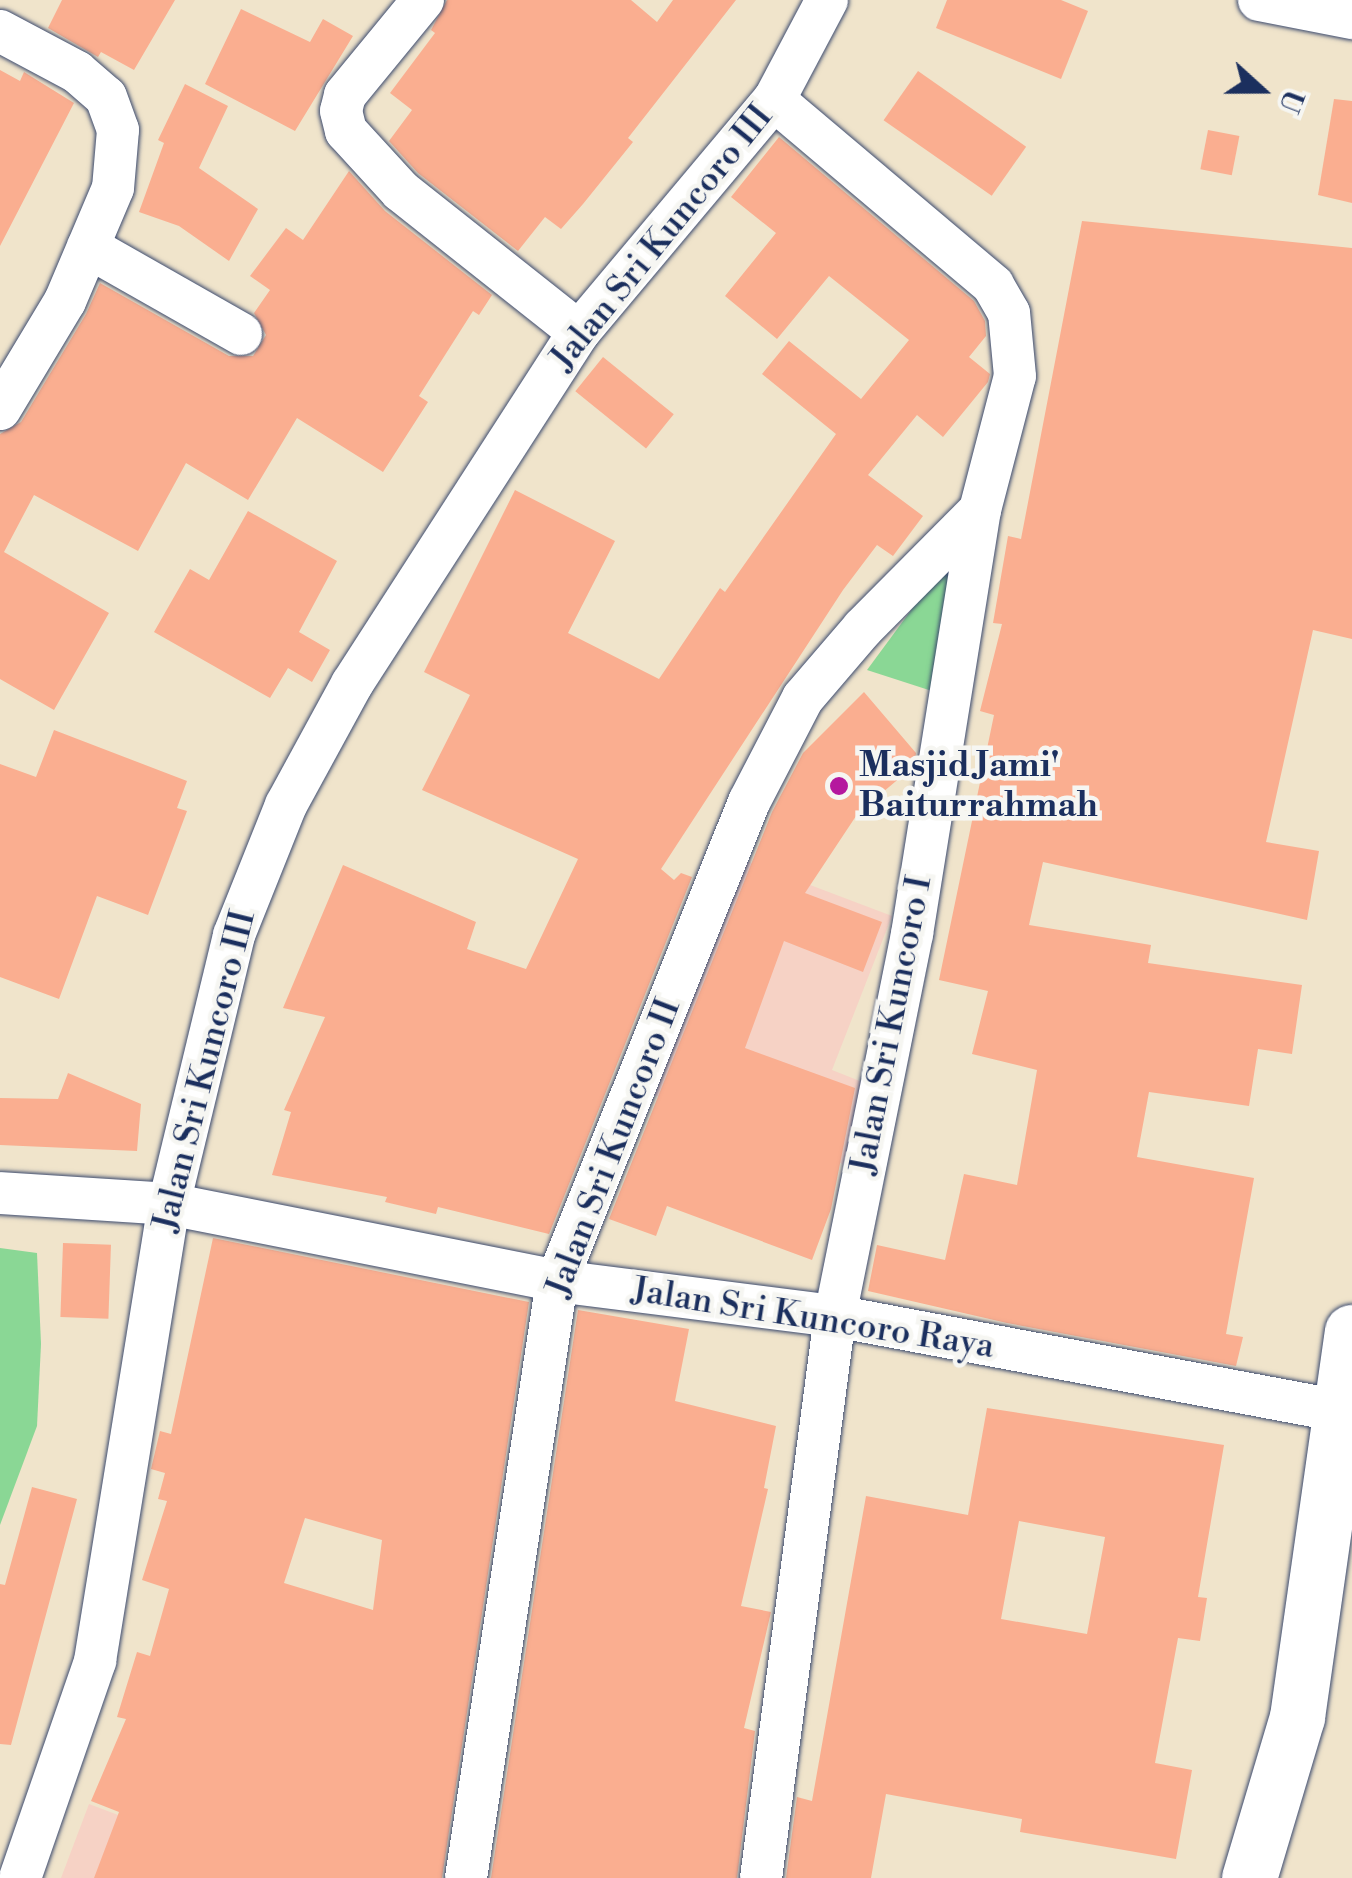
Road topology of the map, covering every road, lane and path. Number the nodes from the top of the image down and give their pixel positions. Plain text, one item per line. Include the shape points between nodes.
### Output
1 (423, 0) edge
2 (826, 0) edge
3 (1258, 0) edge
4 (1352, 18) edge
5 (0, 30) edge
6 (774, 100) junction
7 (88, 247) junction
8 (578, 332) junction
9 (241, 334) dead end
10 (1, 402) edge
11 (980, 510) junction
12 (0, 1193) edge
13 (169, 1204) junction
14 (557, 1281) junction
15 (834, 1316) junction
16 (1352, 1332) edge
17 (1340, 1411) junction
18 (1297, 1717) junction
19 (20, 1878) edge
20 (466, 1878) edge
21 (761, 1878) edge
22 (1249, 1878) edge
23 (1274, 1878) edge

1 - 8 street via 345,95 346,131 401,191
2 - 6 street, Jalan Sri Kuncoro III
3 - 4 street
5 - 7 street via 77,72 106,98 118,130 114,188
6 - 8 street, Jalan Sri Kuncoro III
6 - 11 street, Jalan Sri Kuncoro I via 993,285 1009,313 1014,376
7 - 9 street
7 - 10 street via 65,301
8 - 13 street, Jalan Sri Kuncoro III via 352,684 286,805 234,935
11 - 14 street, Jalan Sri Kuncoro II via 803,698 743,818
11 - 15 street, Jalan Sri Kuncoro I via 912,934
12 - 13 street, Jalan Sri Kuncoro Raya
13 - 14 street, Jalan Sri Kuncoro Raya
13 - 19 street, Jalan Sri Kuncoro III via 95,1661
14 - 15 street, Jalan Sri Kuncoro Raya
14 - 20 street, Jalan Sri Kuncoro II
15 - 17 street, Jalan Sri Kuncoro Raya
15 - 21 street, Jalan Sri Kuncoro I
16 - 17 highway
17 - 18 highway
18 - 22 highway
18 - 23 highway

